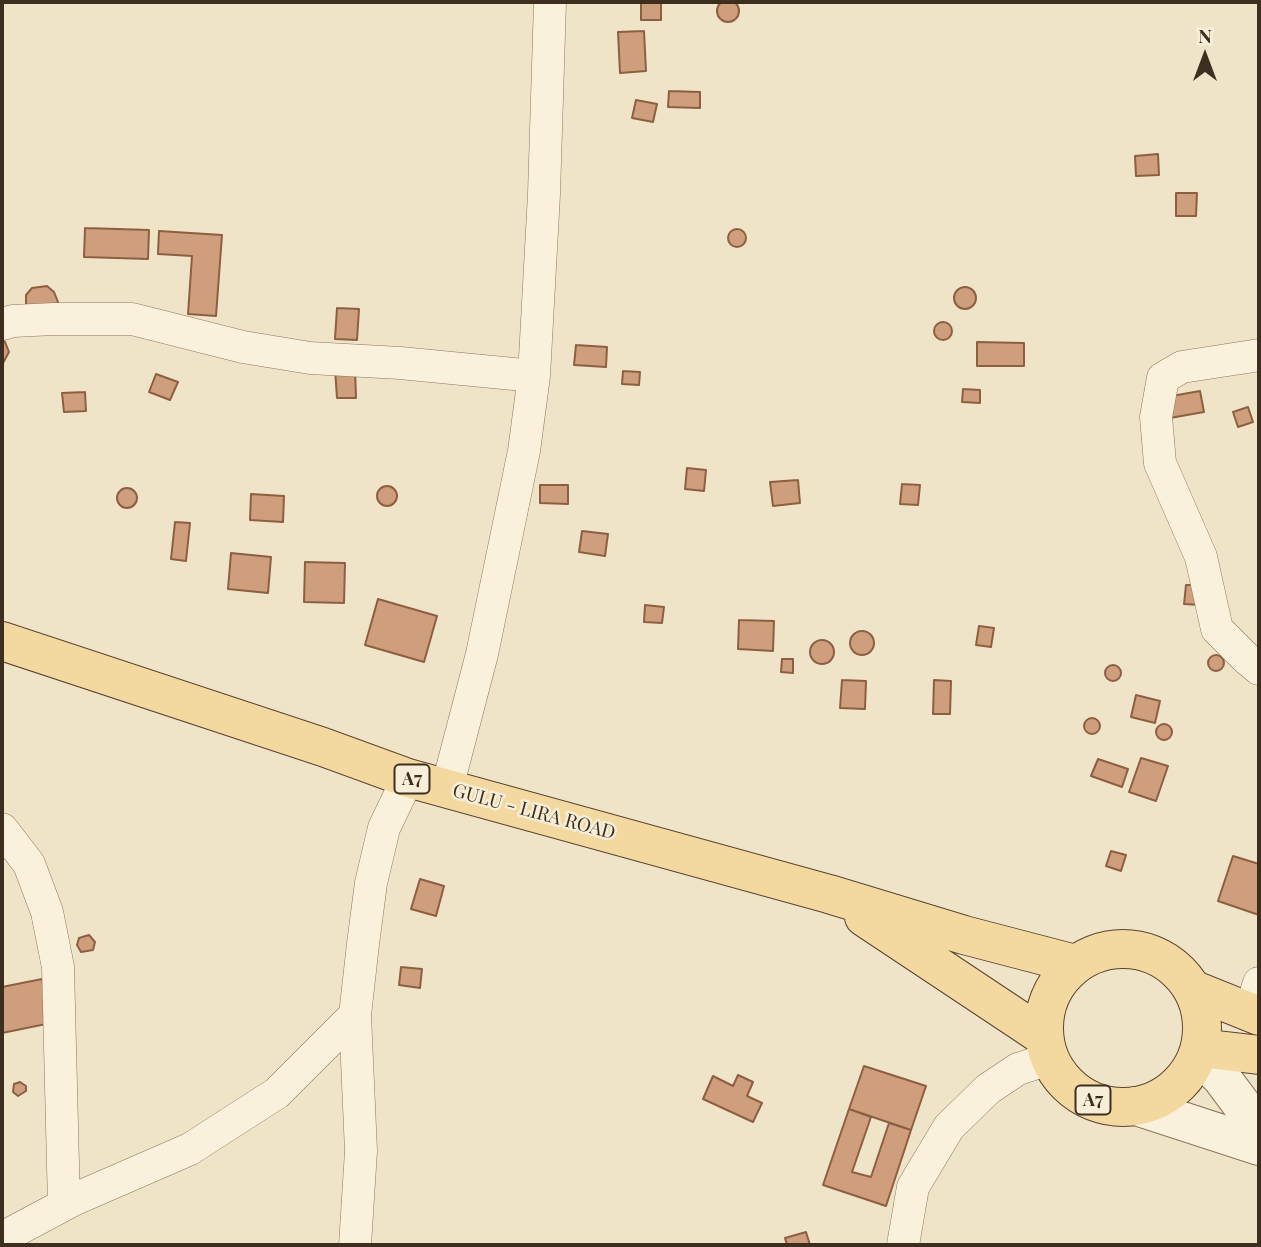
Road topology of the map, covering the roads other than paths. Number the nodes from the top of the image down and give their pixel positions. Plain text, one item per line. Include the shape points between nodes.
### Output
1 (550, 2) edge
2 (2, 324) edge
3 (1259, 355) edge
4 (534, 376) junction
5 (2, 641) edge
6 (1259, 669) edge
7 (408, 778) junction
8 (447, 788) junction
9 (2, 830) edge
10 (829, 894) junction
11 (1075, 964) junction
12 (1192, 989) junction
13 (1256, 1004) edge
14 (355, 1015) junction
15 (1046, 1048) junction
16 (1198, 1051) junction
17 (1259, 1055) edge
18 (1136, 1106) junction
19 (1259, 1128) edge
20 (1259, 1146) edge
21 (64, 1204) junction
22 (2, 1238) edge
23 (355, 1245) edge
24 (903, 1245) edge

1 - 4 street
2 - 4 street via 132,319 243,347 310,358
3 - 6 street via 1182,367 1163,379 1156,417 1160,463 1200,557 1217,629
4 - 8 street via 524,451 482,653
5 - 7 main road, GULU - LIRA ROAD / A7
7 - 8 main road, GULU - LIRA ROAD / A7
7 - 14 street via 384,828 371,883
8 - 10 main road, GULU - LIRA ROAD / A7
9 - 21 street via 29,864 47,912 58,967
10 - 11 main road, A7
10 - 15 main road, A7
11 - 12 main road via 1098,952 1125,948 1152,954 1175,968
11 - 15 main road via 1049,996
12 - 13 main road
12 - 16 main road via 1201,1017
14 - 21 street via 277,1093 190,1149
14 - 23 street via 361,1151
15 - 18 main road, A7 via 1063,1081 1084,1098 1110,1106
15 - 24 street via 988,1089 949,1127 913,1187
16 - 17 main road
16 - 18 main road, A7 via 1184,1079 1162,1097
16 - 19 street
18 - 20 street
21 - 22 street

